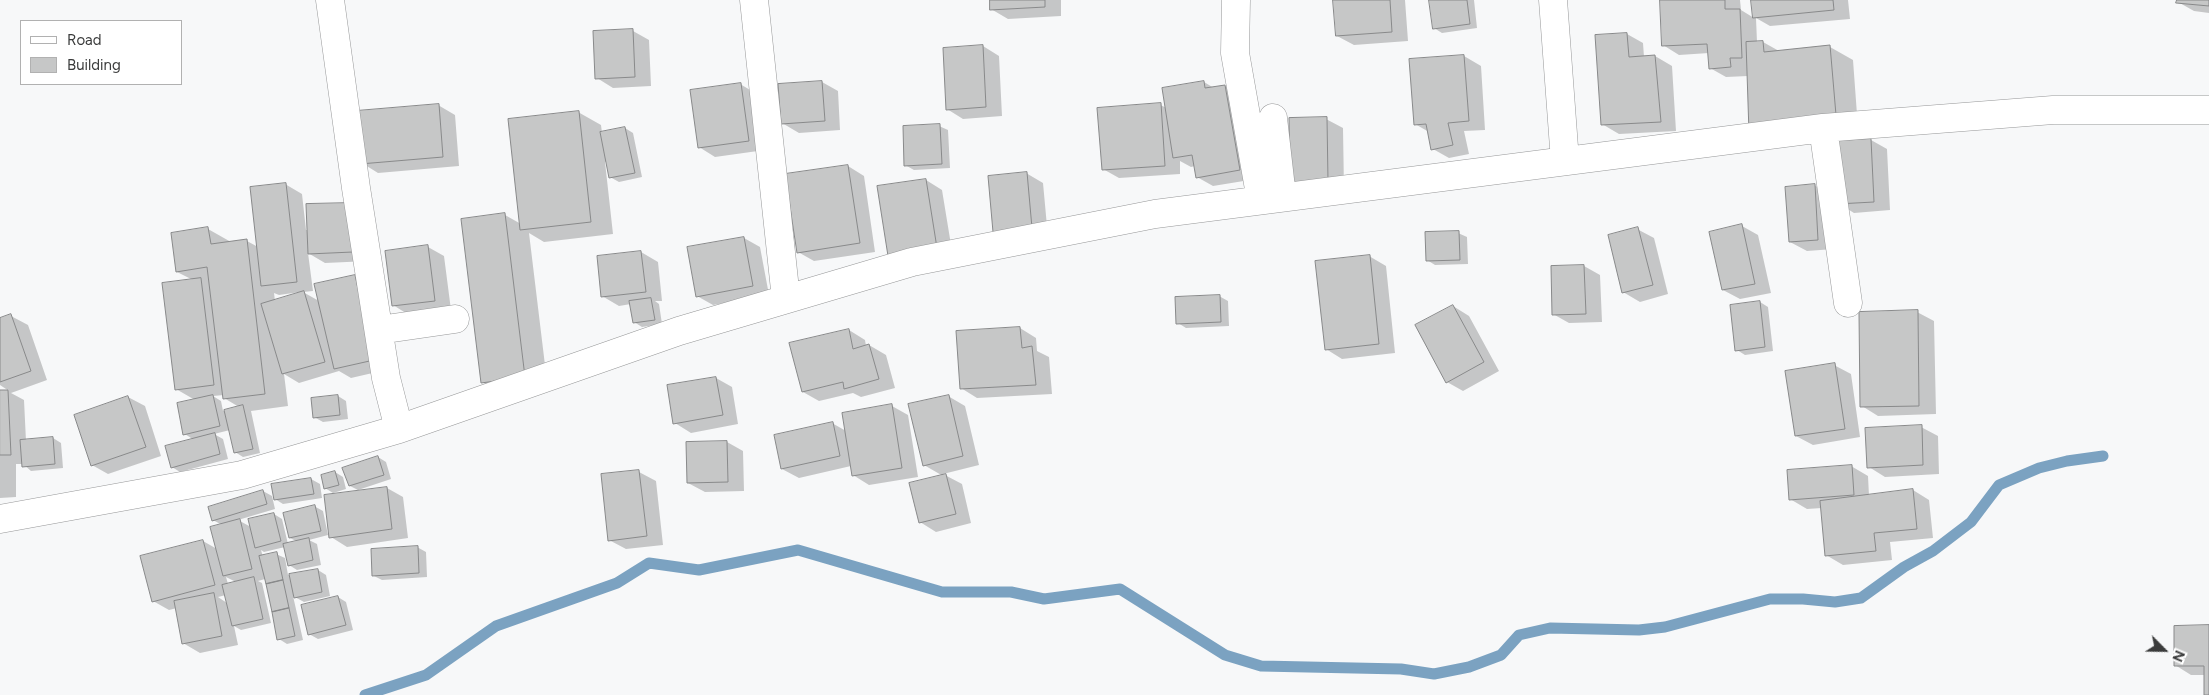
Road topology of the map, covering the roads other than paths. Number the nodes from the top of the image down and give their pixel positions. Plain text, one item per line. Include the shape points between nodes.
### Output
1 (330, 0) edge
2 (754, 0) edge
3 (1236, 0) edge
4 (1553, 0) edge
5 (2209, 110) edge
6 (1272, 118) dead end
7 (1823, 128) junction
8 (1565, 161) junction
9 (1271, 199) junction
10 (786, 299) junction
11 (1848, 303) dead end
12 (455, 319) dead end
13 (379, 330) junction
14 (399, 429) junction
15 (0, 519) edge

1 - 13 street
2 - 10 street
3 - 9 street via 1235,53
4 - 8 street
5 - 7 street via 2053,110
6 - 9 street
7 - 8 street
7 - 11 street
8 - 9 street
9 - 10 street via 1155,214 912,262
10 - 14 street via 670,335
12 - 13 street
13 - 14 street via 386,378
14 - 15 street via 242,475

